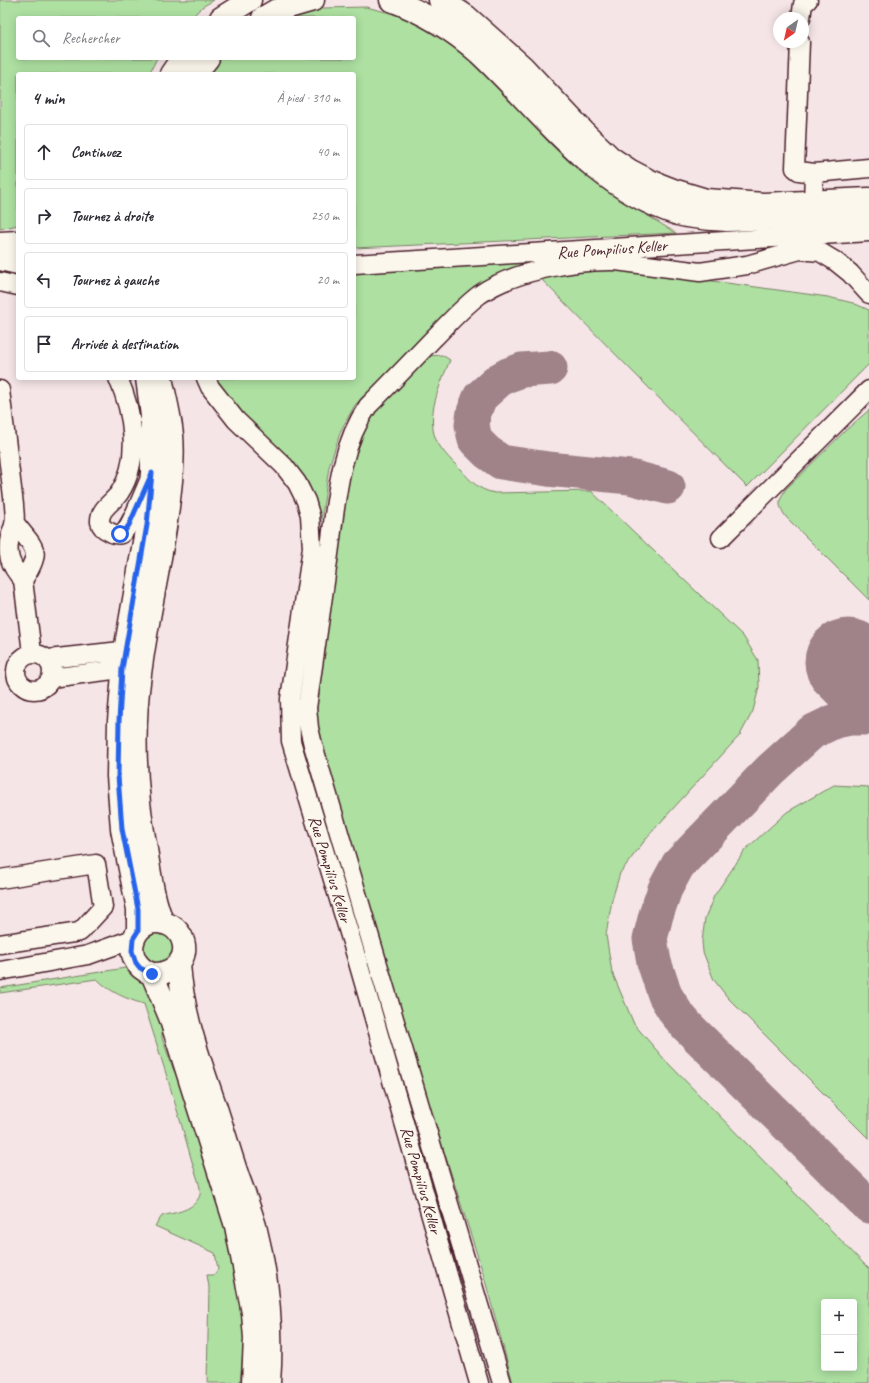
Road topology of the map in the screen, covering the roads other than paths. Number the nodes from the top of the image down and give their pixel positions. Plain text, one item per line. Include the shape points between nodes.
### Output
1 (250, 0) edge
2 (313, 0) edge
3 (391, 0) edge
4 (440, 0) edge
5 (808, 0) edge
6 (802, 12) edge
7 (224, 16) edge
8 (266, 16) edge
9 (800, 48) edge
10 (181, 60) edge
11 (206, 60) edge
12 (172, 72) edge
13 (197, 72) edge
14 (869, 168) edge
15 (814, 173) junction
16 (869, 199) edge
17 (813, 201) junction
18 (869, 216) edge
19 (869, 232) edge
20 (16, 242) edge
21 (0, 243) edge
22 (0, 247) edge
23 (16, 249) edge
24 (0, 259) edge
25 (16, 259) edge
26 (16, 263) edge
27 (356, 264) edge
28 (0, 282) edge
29 (16, 286) edge
30 (869, 294) edge
31 (119, 380) edge
32 (150, 380) edge
33 (151, 380) edge
34 (207, 380) edge
35 (0, 390) edge
36 (869, 390) edge
37 (152, 473) junction
38 (15, 524) junction
39 (721, 538) dead end
40 (0, 564) edge
41 (24, 584) junction
42 (40, 656) junction
43 (133, 659) junction
44 (8, 674) edge
45 (51, 678) junction
46 (0, 879) edge
47 (163, 923) junction
48 (21, 941) junction
49 (135, 942) junction
50 (0, 944) edge
51 (179, 964) junction
52 (24, 967) junction
53 (0, 972) edge
54 (152, 974) junction
55 (252, 1383) edge
56 (269, 1383) edge
57 (479, 1383) edge
58 (502, 1383) edge

1 - 7 main road
2 - 8 main road
3 - 18 main road via 440,23 478,53 577,153 600,172 653,204 679,214 726,220
4 - 17 main road via 458,10 523,67 586,134 611,158 629,170 673,190 706,200 764,204
5 - 6 street via 803,4
9 - 15 street via 796,168 799,171
10 - 12 main road
11 - 13 main road
14 - 15 street
15 - 17 street
16 - 17 main road
19 - 27 street, Rue Pompilius Keller
20 - 21 main road
22 - 23 main road
24 - 25 main road
24 - 26 main road
28 - 29 street
30 - 58 street via 835,261 820,252 800,250 747,265 700,272 616,261 566,265 535,272 502,281 462,309 368,406 352,434 340,476 308,708 309,728
31 - 37 street via 130,412 132,447 125,484 101,516 102,527 113,534 124,532
32 - 37 main road
33 - 43 main road via 167,403 172,436 172,472 165,529
34 - 57 street, Rue Pompilius Keller via 236,420 297,483 310,515 312,548 290,699 291,741 357,959
35 - 38 street
36 - 39 street
37 - 43 main road
38 - 41 street via 9,548 11,564
38 - 41 street via 31,542 34,551 35,558
40 - 41 street
41 - 42 street
42 - 43 street
42 - 44 street via 25,656
42 - 45 street via 51,665
43 - 45 street
43 - 47 main road via 136,774 156,905
43 - 49 main road via 119,721 118,776 122,829 138,909
44 - 45 street via 28,690 42,689
46 - 48 street via 96,864 103,906 80,932
47 - 49 main road via 150,923
47 - 51 main road via 170,925 181,936 184,950
48 - 50 street
48 - 52 street
49 - 52 street via 88,955
49 - 54 main road via 140,968
51 - 54 main road via 167,972
51 - 56 main road via 186,1012 255,1226 270,1318
52 - 53 street
54 - 55 main road via 170,1017 236,1226 254,1313

